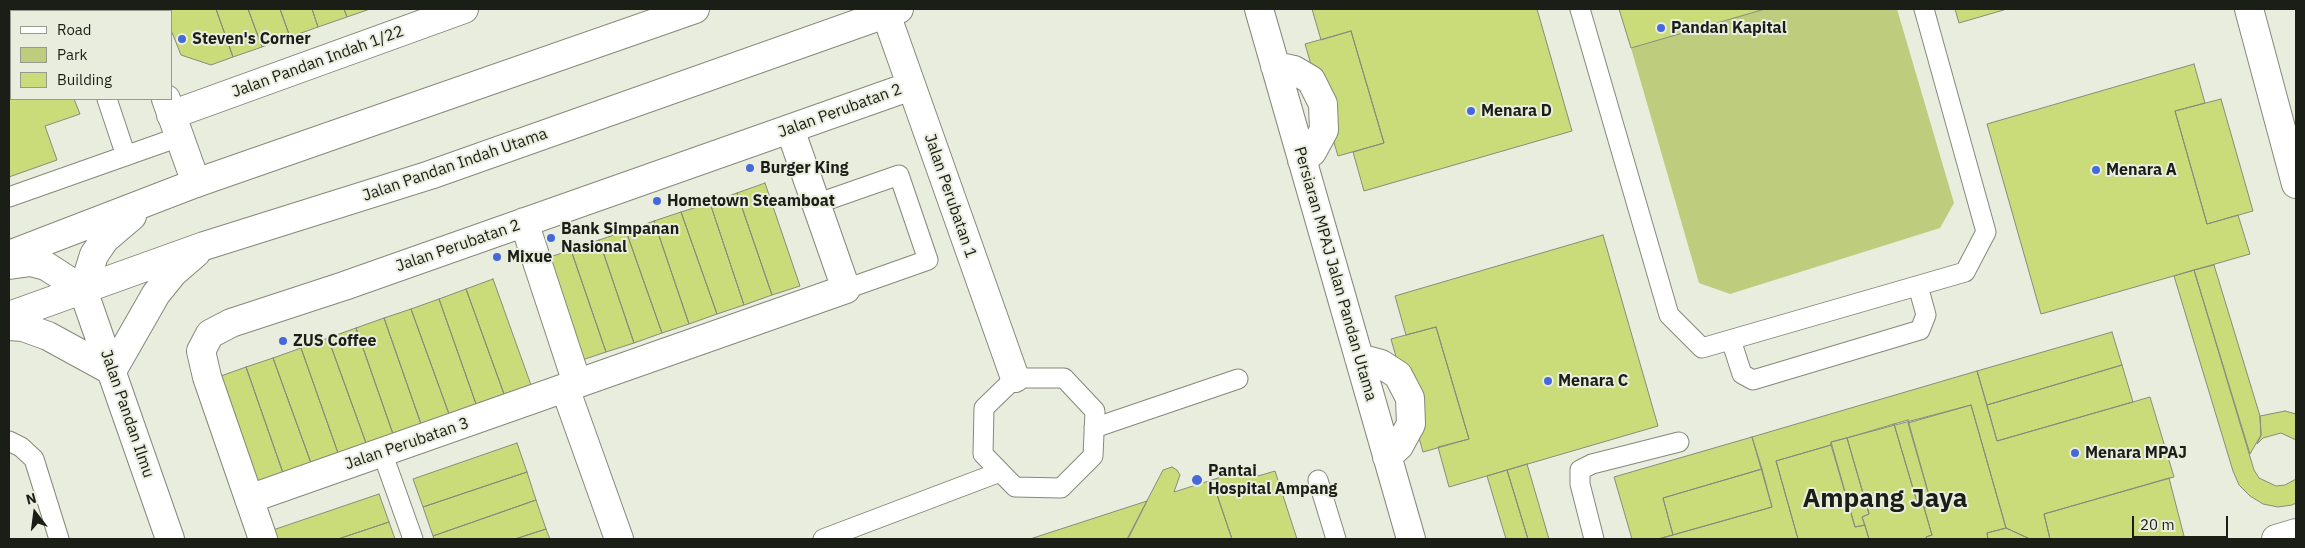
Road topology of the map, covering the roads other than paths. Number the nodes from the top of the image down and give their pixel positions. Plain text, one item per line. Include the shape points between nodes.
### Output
1 (464, 9) edge
2 (695, 9) edge
3 (1259, 9) edge
4 (1580, 9) edge
5 (1924, 9) edge
6 (2249, 9) edge
7 (893, 11) edge
8 (1275, 66) junction
9 (911, 86) junction
10 (107, 100) edge
11 (172, 117) edge
12 (790, 129) junction
13 (126, 156) junction
14 (1302, 160) junction
15 (196, 184) junction
16 (2296, 184) edge
17 (9, 197) edge
18 (153, 201) junction
19 (816, 204) junction
20 (524, 222) junction
21 (204, 246) junction
22 (9, 255) edge
23 (9, 265) edge
24 (1918, 286) junction
25 (846, 289) junction
26 (83, 290) junction
27 (9, 316) edge
28 (9, 326) edge
29 (1731, 340) junction
30 (1359, 358) junction
31 (112, 371) junction
32 (1015, 378) junction
33 (1238, 379) dead end
34 (571, 386) junction
35 (1094, 428) junction
36 (9, 441) edge
37 (1679, 442) dead end
38 (382, 452) junction
39 (1387, 457) junction
40 (1000, 472) junction
41 (1318, 480) dead end
42 (249, 499) junction
43 (2296, 534) edge
44 (59, 539) edge
45 (170, 539) edge
46 (263, 539) edge
47 (414, 539) edge
48 (619, 539) edge
49 (823, 539) edge
50 (1336, 539) edge
51 (1411, 539) edge
52 (1594, 539) edge
53 (2276, 539) edge

1 - 11 street, Jalan Pandan Indah 1/22
2 - 15 street
3 - 8 street, Persiaran MPAJ Jalan Pandan Utama
4 - 29 lane via 1669,314 1702,348
5 - 24 lane via 1986,232 1965,272
6 - 16 street
7 - 9 street, Jalan Perubatan 1
7 - 21 street, Jalan Pandan Indah Utama via 430,175
8 - 14 street, Persiaran MPAJ Jalan Pandan Utama
8 - 14 street via 1294,70 1311,80 1323,104 1324,130 1312,152
9 - 12 street, Jalan Perubatan 2
9 - 32 street, Jalan Perubatan 1
10 - 13 lane
11 - 13 lane
11 - 15 street
12 - 19 street
12 - 20 street, Jalan Perubatan 2
13 - 17 lane
14 - 30 street, Persiaran MPAJ Jalan Pandan Utama
15 - 18 street
18 - 22 street
18 - 26 street via 105,239 94,255
19 - 25 street
19 - 25 lane via 899,175 928,260
20 - 34 street
20 - 42 street, Jalan Perubatan 2 via 231,323 210,334 201,351 207,377
21 - 26 street, Jalan Pandan Indah Utama
21 - 31 street via 173,273 156,294
23 - 26 street via 31,262 46,266
24 - 29 lane
24 - 29 lane via 1926,315 1920,330 1753,380 1742,374
25 - 34 street, Jalan Perubatan 3
26 - 27 street, Jalan Pandan Indah Utama
26 - 31 street, Jalan Pandan Ilmu
28 - 31 street via 23,327 48,336
30 - 39 street, Persiaran MPAJ Jalan Pandan Utama
30 - 39 street via 1381,364 1398,374 1410,398 1411,424 1399,446
31 - 45 street, Jalan Pandan Ilmu
32 - 35 lane via 1064,378 1095,411
32 - 40 lane via 984,408 983,454
33 - 35 lane
34 - 38 street, Jalan Perubatan 3
34 - 48 street
35 - 40 lane via 1094,456 1061,488 1015,487
36 - 44 lane via 34,459
37 - 52 lane via 1592,464 1580,470 1580,484
38 - 42 street, Jalan Perubatan 3
38 - 47 lane
39 - 51 street, Persiaran MPAJ Jalan Pandan Utama
40 - 49 lane
41 - 50 lane
42 - 46 street, Jalan Perubatan 2
43 - 53 street

